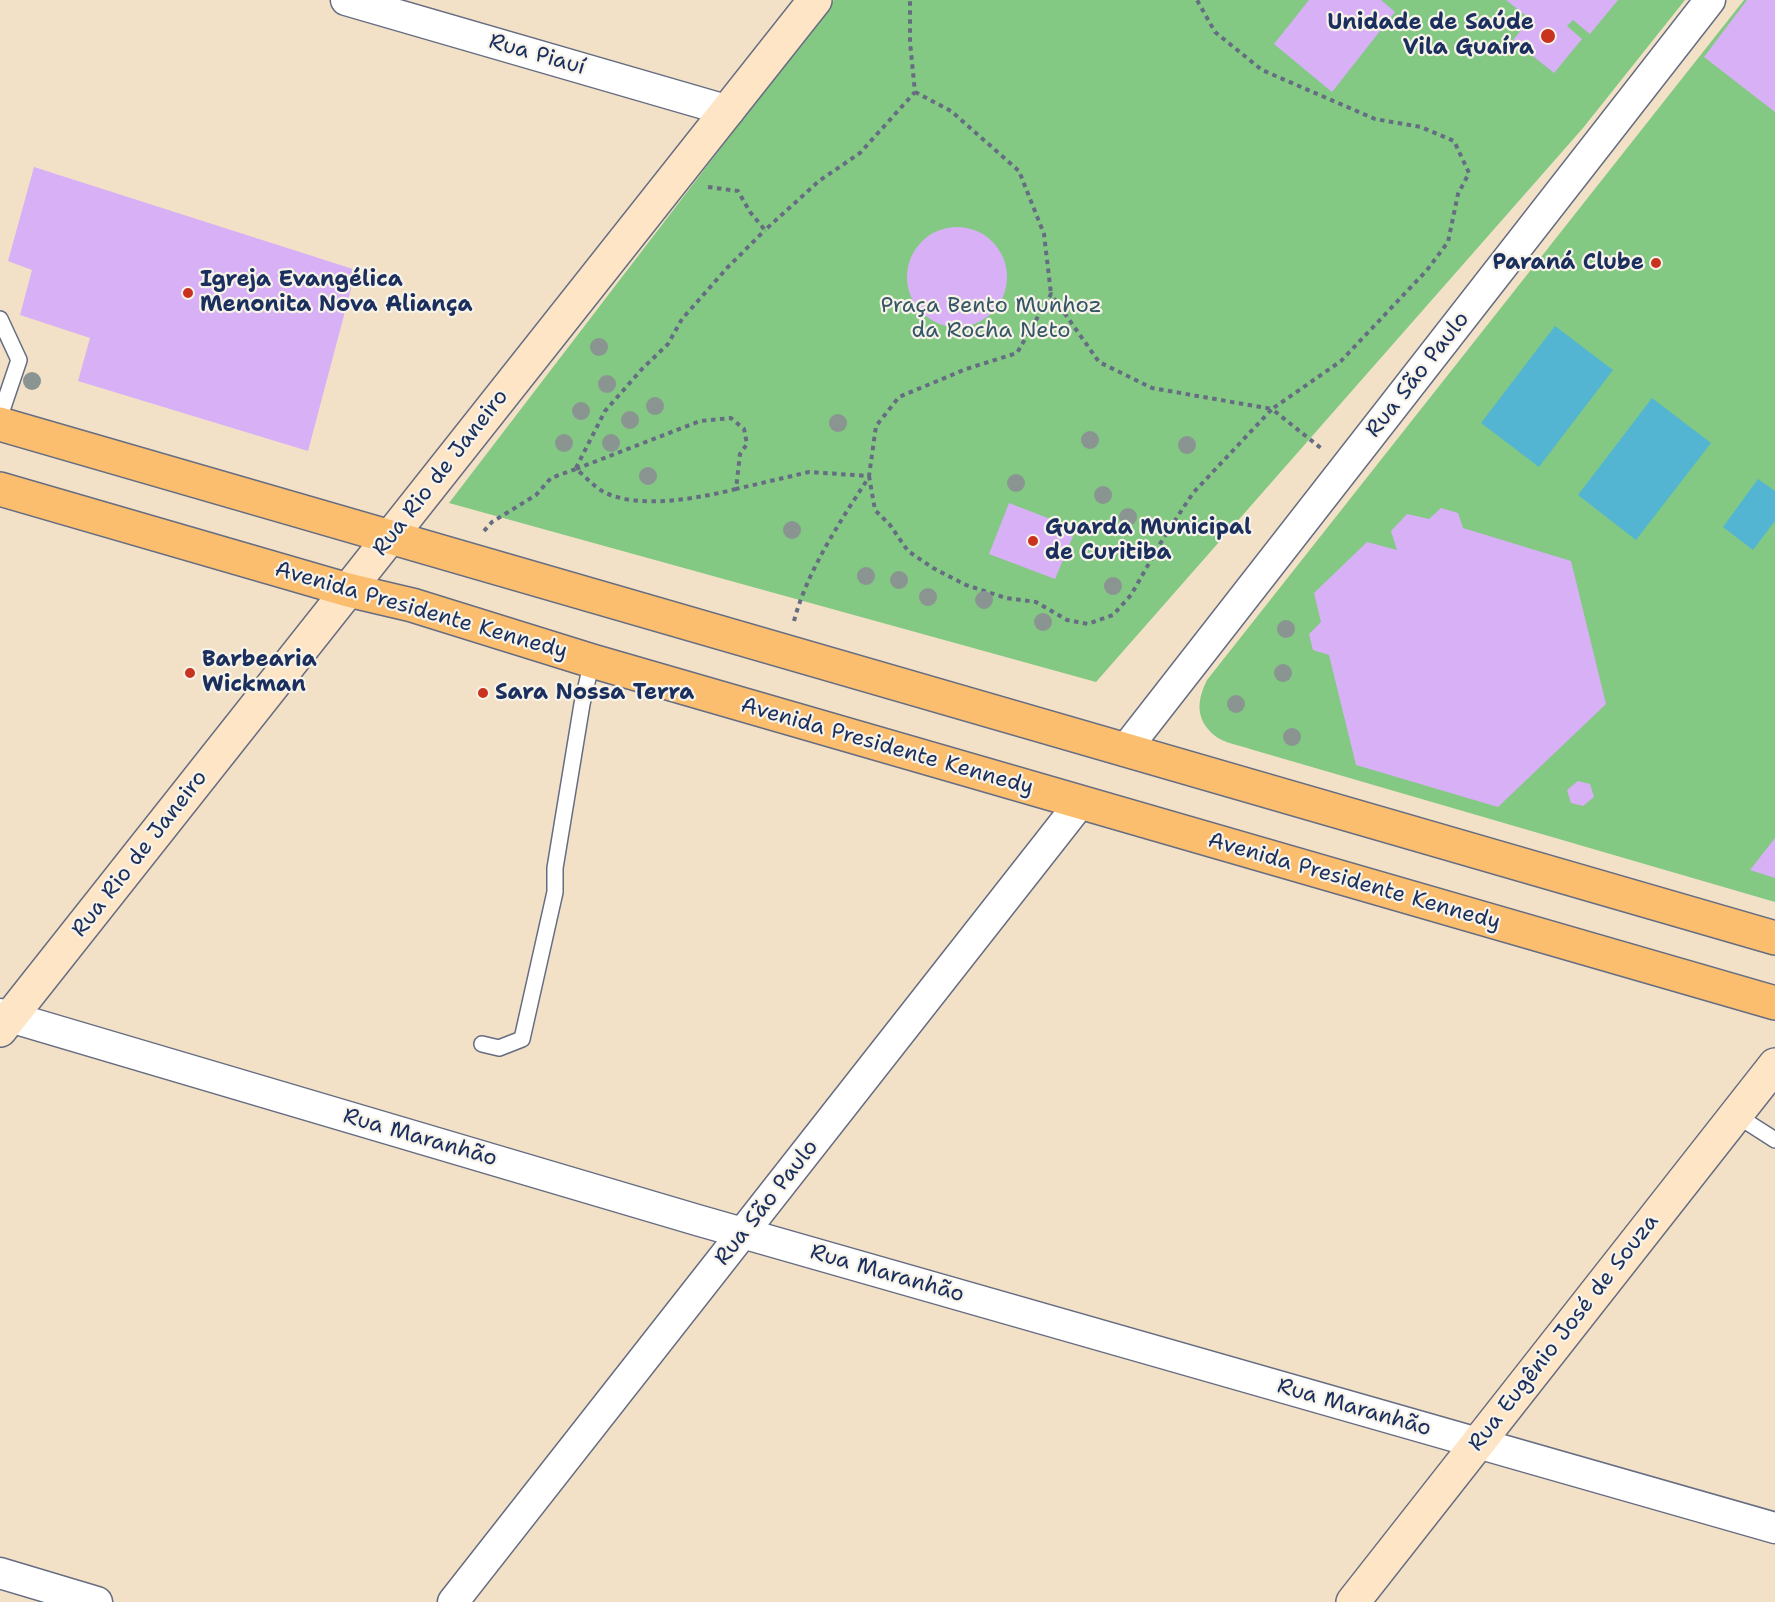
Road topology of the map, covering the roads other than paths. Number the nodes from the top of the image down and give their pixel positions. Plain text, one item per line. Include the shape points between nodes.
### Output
1 (346, 0) edge
2 (815, 0) edge
3 (1710, 0) edge
4 (729, 111) junction
5 (0, 319) edge
6 (6, 345) edge
7 (0, 416) edge
8 (0, 424) edge
9 (0, 489) edge
10 (390, 537) junction
11 (348, 590) junction
12 (592, 661) junction
13 (1125, 750) junction
14 (1080, 803) junction
15 (1775, 938) edge
16 (1775, 1003) edge
17 (3, 1020) edge
18 (482, 1044) dead end
19 (1775, 1065) edge
20 (1736, 1115) junction
21 (1775, 1140) edge
22 (744, 1233) junction
23 (1478, 1443) junction
24 (1775, 1528) edge
25 (0, 1573) edge
26 (97, 1602) edge
27 (453, 1602) edge
28 (1353, 1602) edge

1 - 4 street, Rua Piauí
2 - 4 street, Rua Rio de Janeiro
3 - 13 street, Rua São Paulo
4 - 10 street, Rua Rio de Janeiro
5 - 6 lane
6 - 7 lane via 19,360
8 - 10 main road
9 - 11 main road, Avenida Presidente Kennedy
10 - 11 street, Rua Rio de Janeiro
10 - 13 main road
11 - 12 main road, Avenida Presidente Kennedy via 412,605
11 - 17 street, Rua Rio de Janeiro
12 - 14 main road, Avenida Presidente Kennedy
12 - 18 lane via 555,868 555,892 522,1039 499,1048
13 - 15 main road
14 - 16 main road, Avenida Presidente Kennedy
14 - 22 street, Rua São Paulo
17 - 22 street, Rua Maranhão
19 - 20 street, Rua Eugênio José de Souza
20 - 21 lane
20 - 23 street, Rua Eugênio José de Souza
22 - 23 street, Rua Maranhão
22 - 27 street, Rua São Paulo
23 - 24 street, Rua Maranhão
23 - 28 street, Rua Eugênio José de Souza
25 - 26 street

